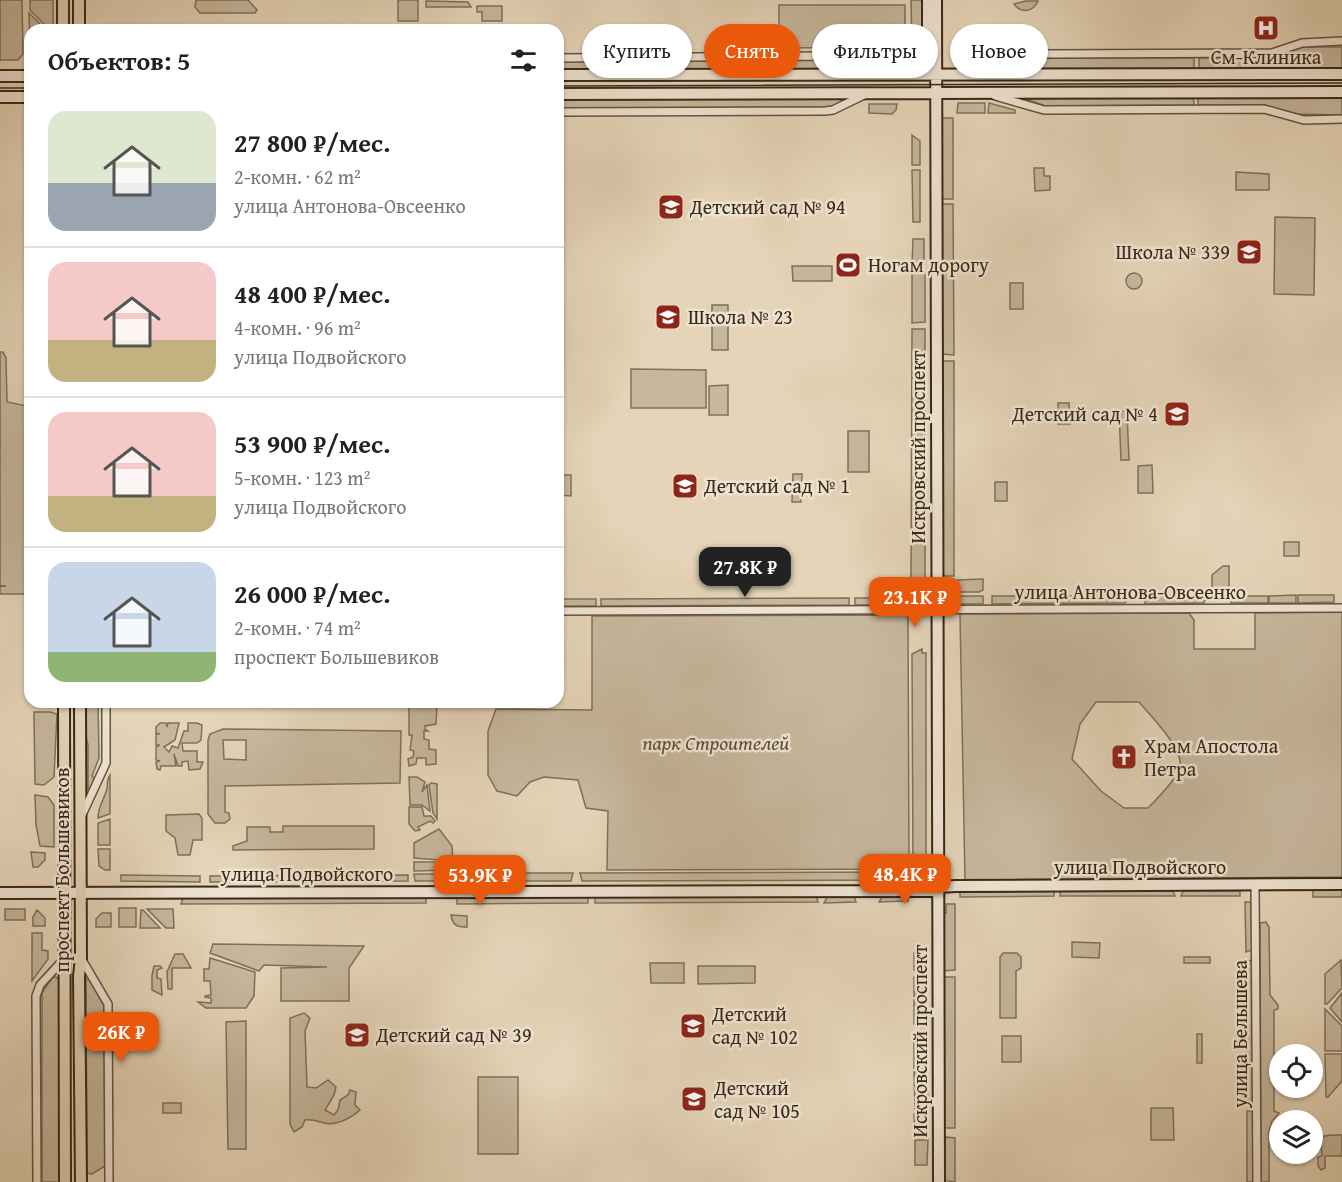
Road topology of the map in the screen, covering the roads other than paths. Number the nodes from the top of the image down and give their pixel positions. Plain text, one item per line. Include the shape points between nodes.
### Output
1 (63, 0) edge
2 (79, 0) edge
3 (928, 0) edge
4 (936, 0) edge
5 (63, 24) edge
6 (79, 24) edge
7 (929, 24) edge
8 (935, 24) edge
9 (1342, 41) edge
10 (1048, 54) edge
11 (812, 56) edge
12 (564, 58) edge
13 (1048, 73) edge
14 (812, 74) edge
15 (1342, 74) edge
16 (564, 75) edge
17 (0, 76) edge
18 (24, 76) edge
19 (932, 78) edge
20 (1342, 92) edge
21 (984, 93) junction
22 (564, 94) edge
23 (866, 94) junction
24 (931, 94) junction
25 (0, 97) edge
26 (24, 97) edge
27 (564, 112) edge
28 (1342, 119) edge
29 (1342, 608) edge
30 (933, 609) junction
31 (564, 611) edge
32 (64, 708) edge
33 (80, 708) edge
34 (106, 708) edge
35 (80, 817) junction
36 (1342, 884) edge
37 (1255, 885) junction
38 (0, 887) edge
39 (933, 887) junction
40 (64, 890) junction
41 (80, 890) junction
42 (0, 893) edge
43 (81, 958) junction
44 (64, 959) junction
45 (37, 1182) edge
46 (65, 1182) edge
47 (81, 1182) edge
48 (110, 1182) edge
49 (932, 1182) edge
50 (939, 1182) edge
51 (1257, 1182) edge

1 - 5 main road
2 - 6 main road
3 - 7 street, Искровский проспект
4 - 8 street, Искровский проспект
9 - 10 street via 1302,43 1272,53
11 - 12 street
13 - 15 street
14 - 16 street
17 - 18 street
19 - 24 street, Искровский проспект
20 - 21 street
21 - 24 street
21 - 28 street via 1044,110 1264,109 1294,118
22 - 23 street
23 - 24 street
23 - 27 street via 825,111
24 - 30 street, Искровский проспект
25 - 26 street
29 - 30 street, улица Антонова-Овсеенко
30 - 31 street, улица Антонова-Овсеенко
30 - 39 street, Искровский проспект
32 - 40 main road, проспект Большевиков
33 - 35 main road, проспект Большевиков
34 - 35 street via 106,763
35 - 41 main road, проспект Большевиков
36 - 37 street, улица Подвойского
37 - 39 street, улица Подвойского
37 - 51 street, улица Белышева
38 - 40 street, улица Подвойского
39 - 41 street, улица Подвойского
39 - 49 street, Искровский проспект
39 - 50 street, Искровский проспект
40 - 41 street, улица Подвойского
40 - 42 street, улица Подвойского
40 - 44 main road, проспект Большевиков
41 - 43 main road, проспект Большевиков
43 - 47 main road, проспект Большевиков
43 - 48 street via 108,1004
44 - 45 street via 40,985 36,996
44 - 46 main road, проспект Большевиков

